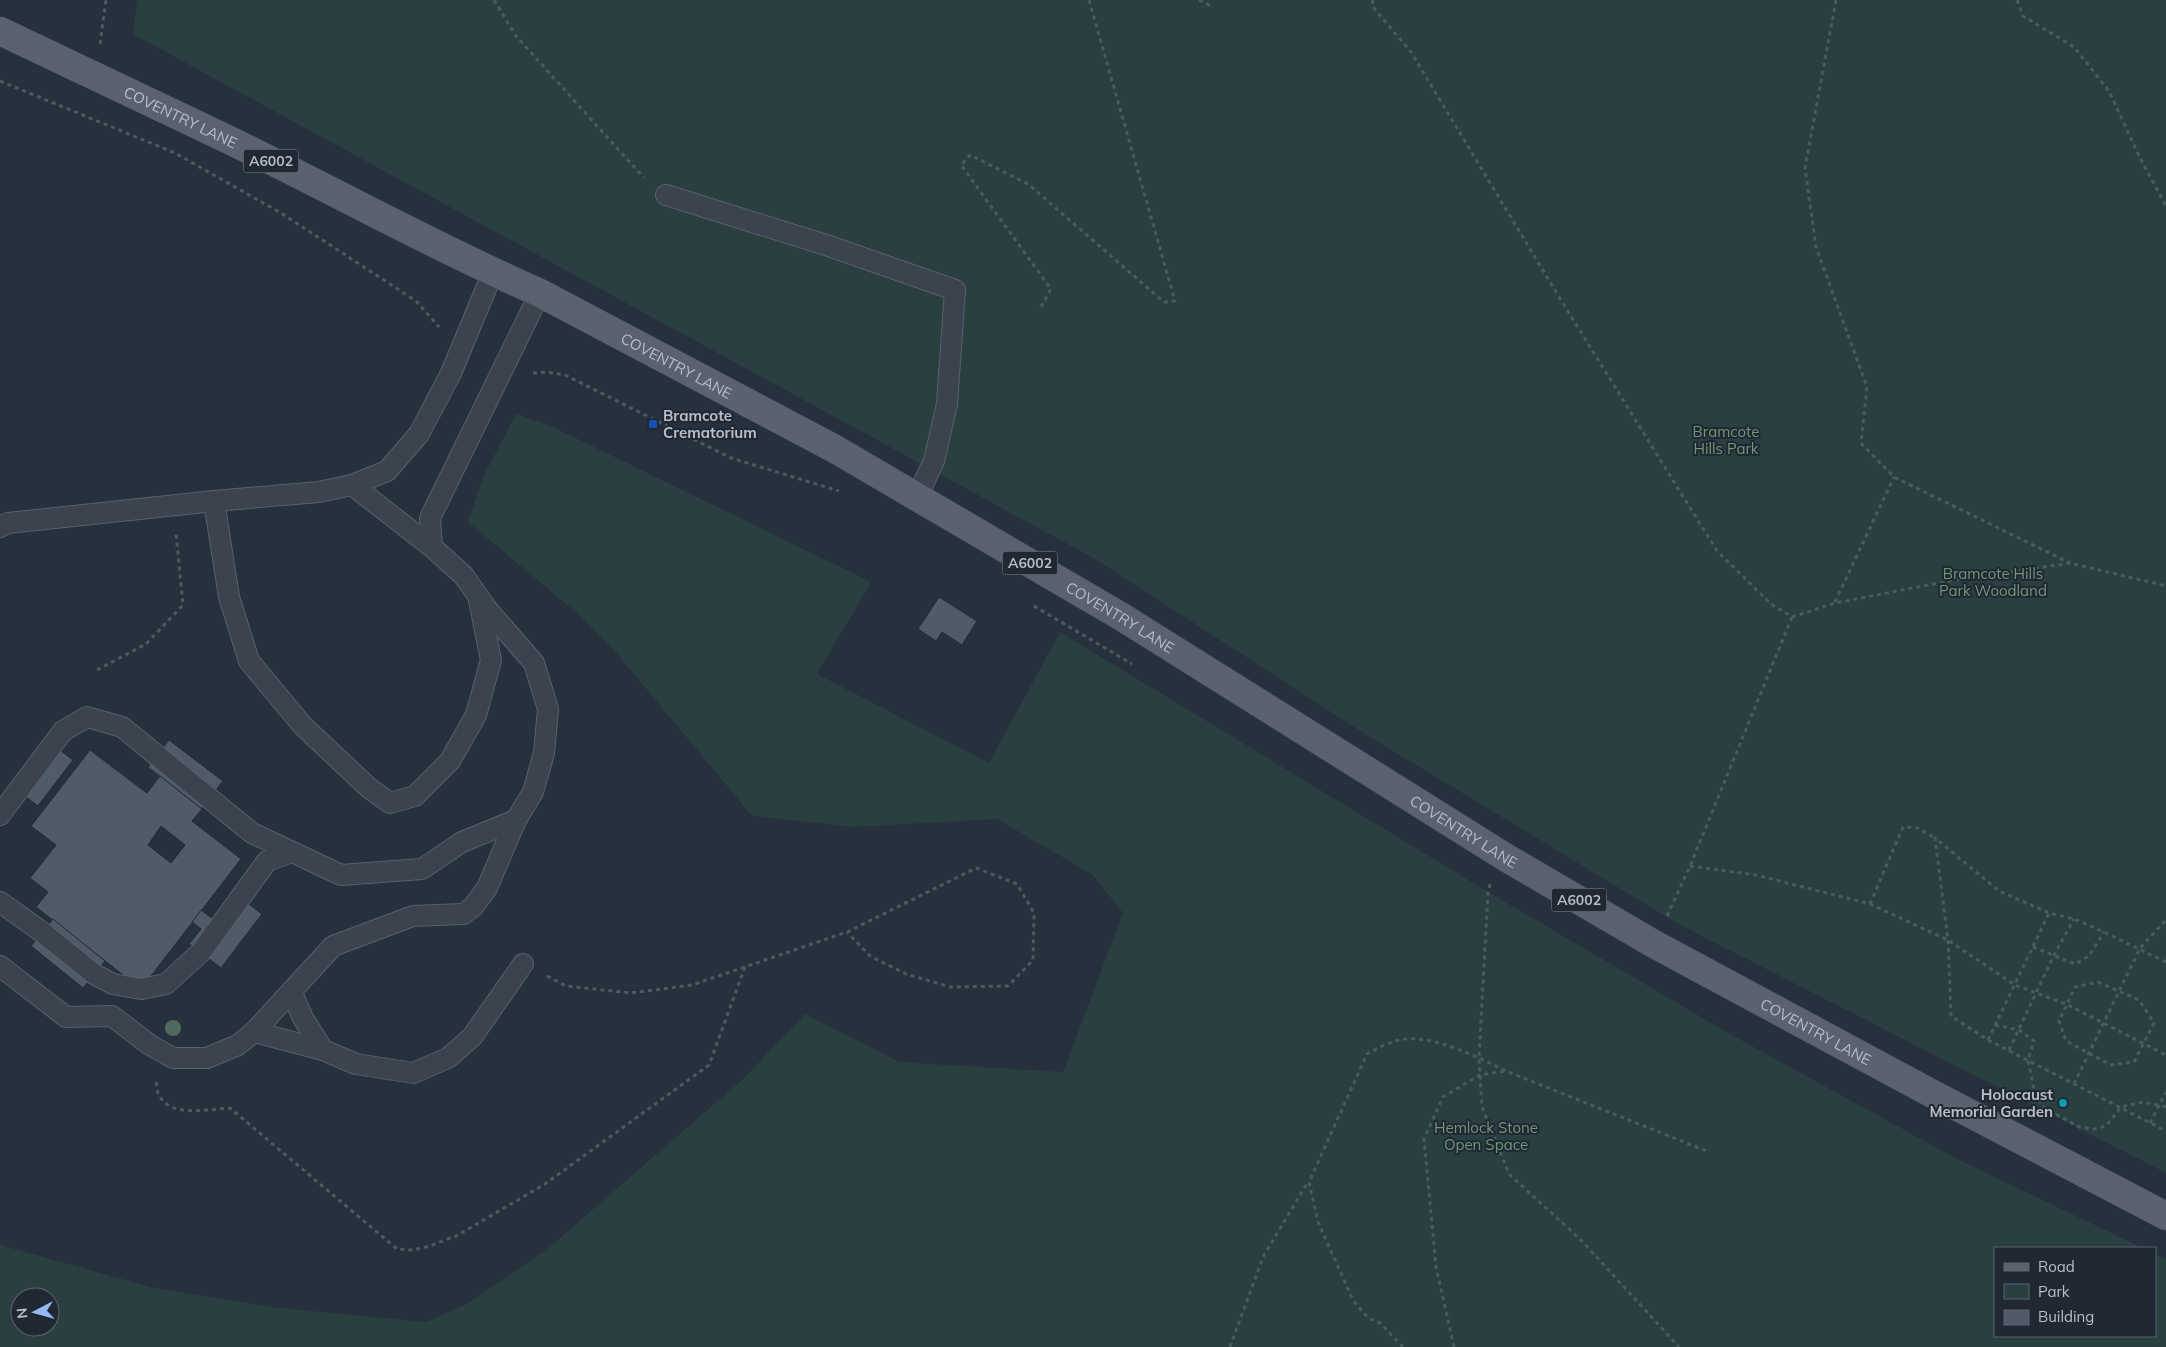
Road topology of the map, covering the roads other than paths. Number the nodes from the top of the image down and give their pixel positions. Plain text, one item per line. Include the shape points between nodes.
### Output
1 (0, 32) edge
2 (666, 195) road end
3 (493, 272) junction
4 (540, 293) junction
5 (352, 485) junction
6 (917, 497) junction
7 (214, 500) junction
8 (0, 527) edge
9 (432, 547) junction
10 (478, 595) junction
11 (0, 815) edge
12 (516, 820) junction
13 (292, 852) junction
14 (0, 902) edge
15 (523, 964) road end
16 (0, 966) edge
17 (291, 991) junction
18 (254, 1032) junction
19 (323, 1050) junction
20 (2166, 1216) edge

1 - 3 main road, COVENTRY LANE / A6002 via 225,138
2 - 6 lane via 955,290 948,404 934,461
3 - 4 main road, COVENTRY LANE / A6002
3 - 5 lane via 461,350 419,434 387,471
4 - 6 main road, COVENTRY LANE / A6002 via 835,449
4 - 9 lane via 430,518
5 - 7 lane via 319,492
5 - 9 lane
6 - 20 main road, COVENTRY LANE / A6002 via 1122,617 1505,857 1637,934
7 - 8 lane via 8,523
7 - 10 lane via 228,597 249,661 303,726 369,788 390,803 416,796 450,761 476,715 491,660
9 - 10 lane via 464,576
10 - 12 lane via 534,663 548,709 544,753 533,792
11 - 13 lane via 63,731 87,717 122,727 252,833
12 - 13 lane via 462,842 422,869 341,875
12 - 17 lane via 487,888 463,914 413,916 333,946
13 - 14 lane via 267,861 201,952 166,984 141,988 112,984 94,974
15 - 19 lane via 472,1037 448,1058 413,1072 356,1064
16 - 18 lane via 66,1017 112,1016 173,1058 207,1058 238,1044
17 - 18 lane
17 - 19 lane via 302,1018
18 - 19 lane

